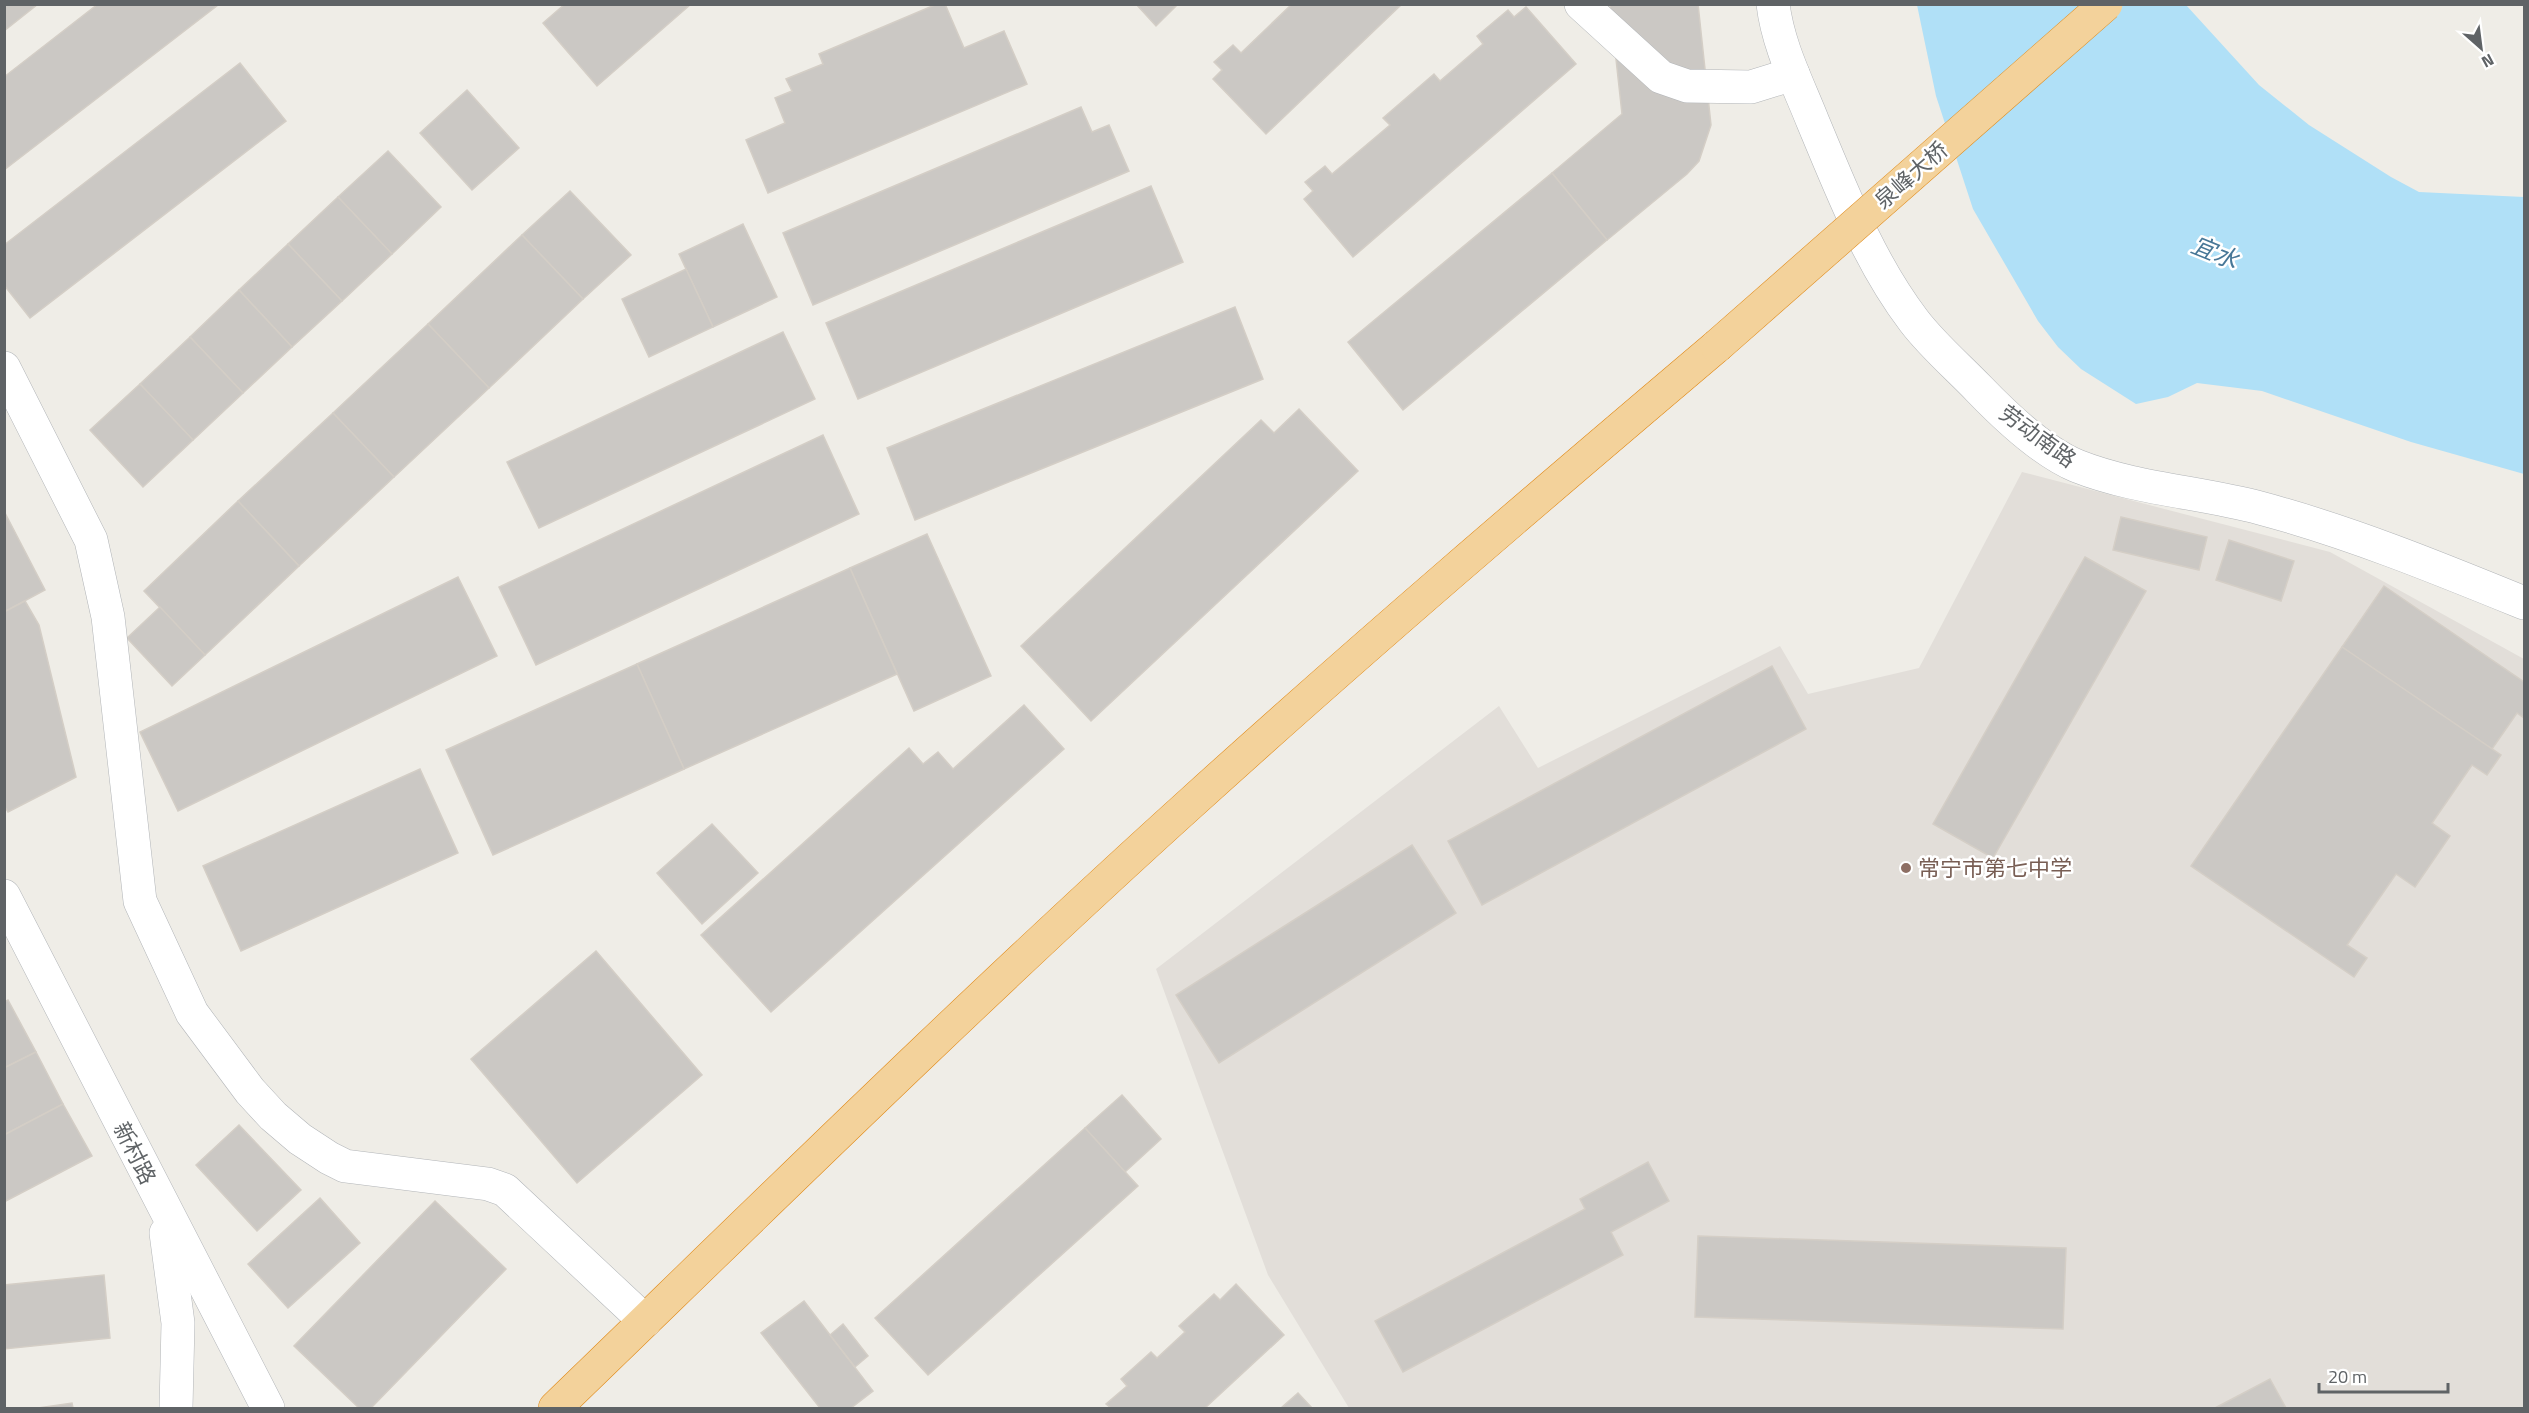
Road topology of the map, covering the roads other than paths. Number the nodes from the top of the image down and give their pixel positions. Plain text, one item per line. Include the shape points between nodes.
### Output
1 (1581, 4) edge
2 (1773, 4) edge
3 (2106, 4) edge
4 (1793, 74) junction
5 (4, 368) edge
6 (2524, 603) edge
7 (4, 896) edge
8 (157, 1196) junction
9 (645, 1321) junction
10 (176, 1408) edge
11 (268, 1408) edge
12 (555, 1408) edge

1 - 4 street via 1661,77 1687,86 1751,87
2 - 4 street, 劳动南路 via 1776,26
3 - 9 highway, 泉峰大桥, bridge via 1717,346 1467,558 1190,804 948,1029
4 - 6 street, 劳动南路 via 1848,207 1902,304 1995,405 2053,451 2076,465 2111,477 2292,517
5 - 9 street via 91,540 108,617 140,901 192,1013 250,1091 300,1139 345,1166 488,1184 505,1190
7 - 8 street, 新村路
8 - 10 street via 170,1248 178,1323
8 - 11 street, 新村路
9 - 12 highway, 泉峰大桥

